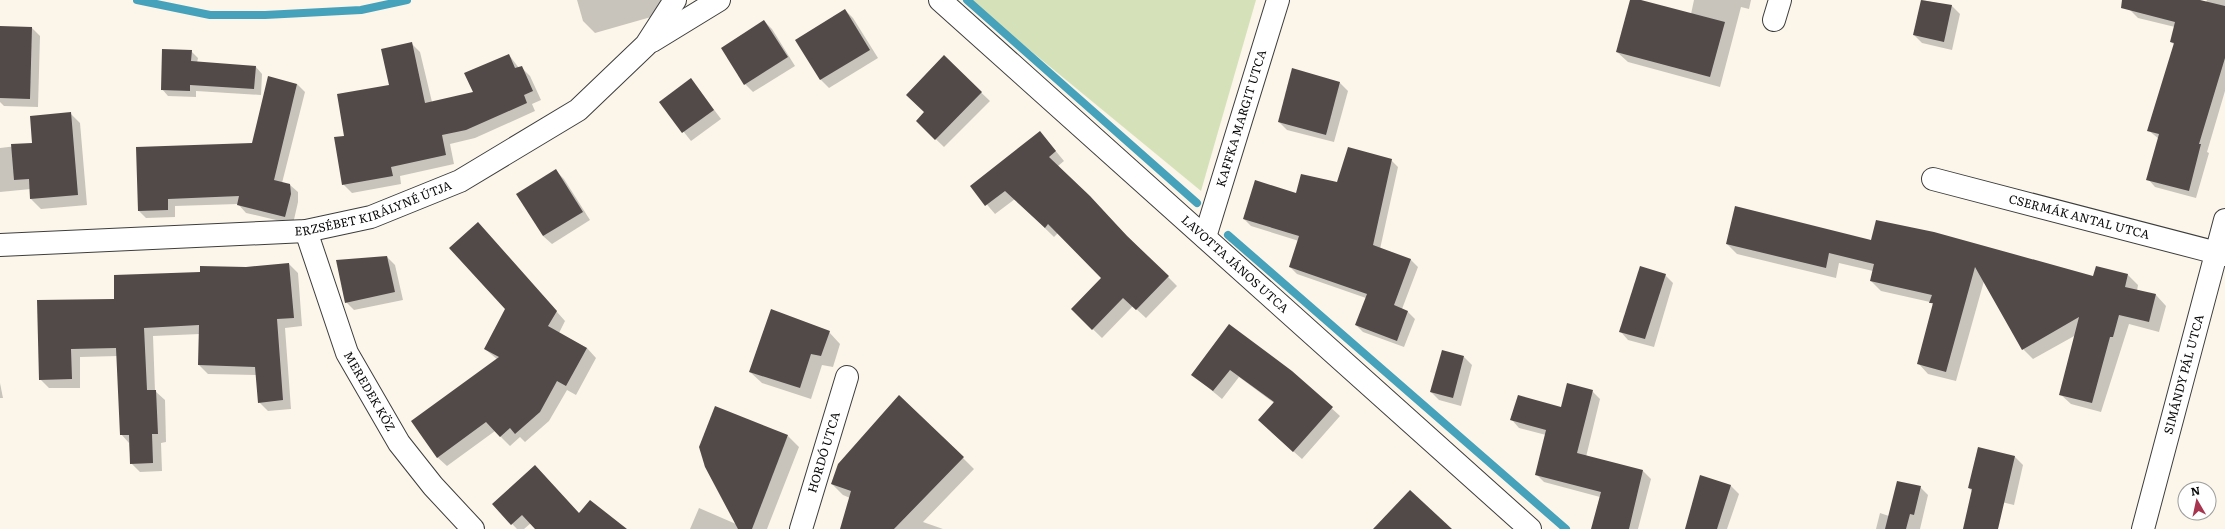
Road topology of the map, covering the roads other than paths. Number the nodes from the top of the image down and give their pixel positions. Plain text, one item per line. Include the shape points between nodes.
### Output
1 (675, 0) edge
2 (719, 0) edge
3 (940, 0) edge
4 (1278, 0) edge
5 (646, 45) junction
6 (1933, 179) dead end
7 (2225, 220) edge
8 (306, 231) junction
9 (1205, 237) junction
10 (0, 245) edge
11 (2221, 253) edge
12 (847, 376) dead end
13 (474, 529) edge
14 (801, 529) edge
15 (1530, 529) edge
16 (2143, 529) edge

1 - 5 street, ERZSÉBET KIRÁLYNÉ ÚTJA
2 - 5 street
3 - 9 street, LAVOTTA JÁNOS UTCA
4 - 9 street, KAFFKA MARGIT UTCA
5 - 8 street, ERZSÉBET KIRÁLYNÉ ÚTJA via 578,110 460,181 371,217
6 - 11 street, CSERMÁK ANTAL UTCA
7 - 11 street, SIMÁNDY PÁL UTCA
8 - 10 street, ERZSÉBET KIRÁLYNÉ ÚTJA
8 - 13 street, MEREDEK KÖZ via 347,354 399,443 433,486
9 - 15 street, LAVOTTA JÁNOS UTCA
11 - 16 street, SIMÁNDY PÁL UTCA
12 - 14 street, HORDÓ UTCA

